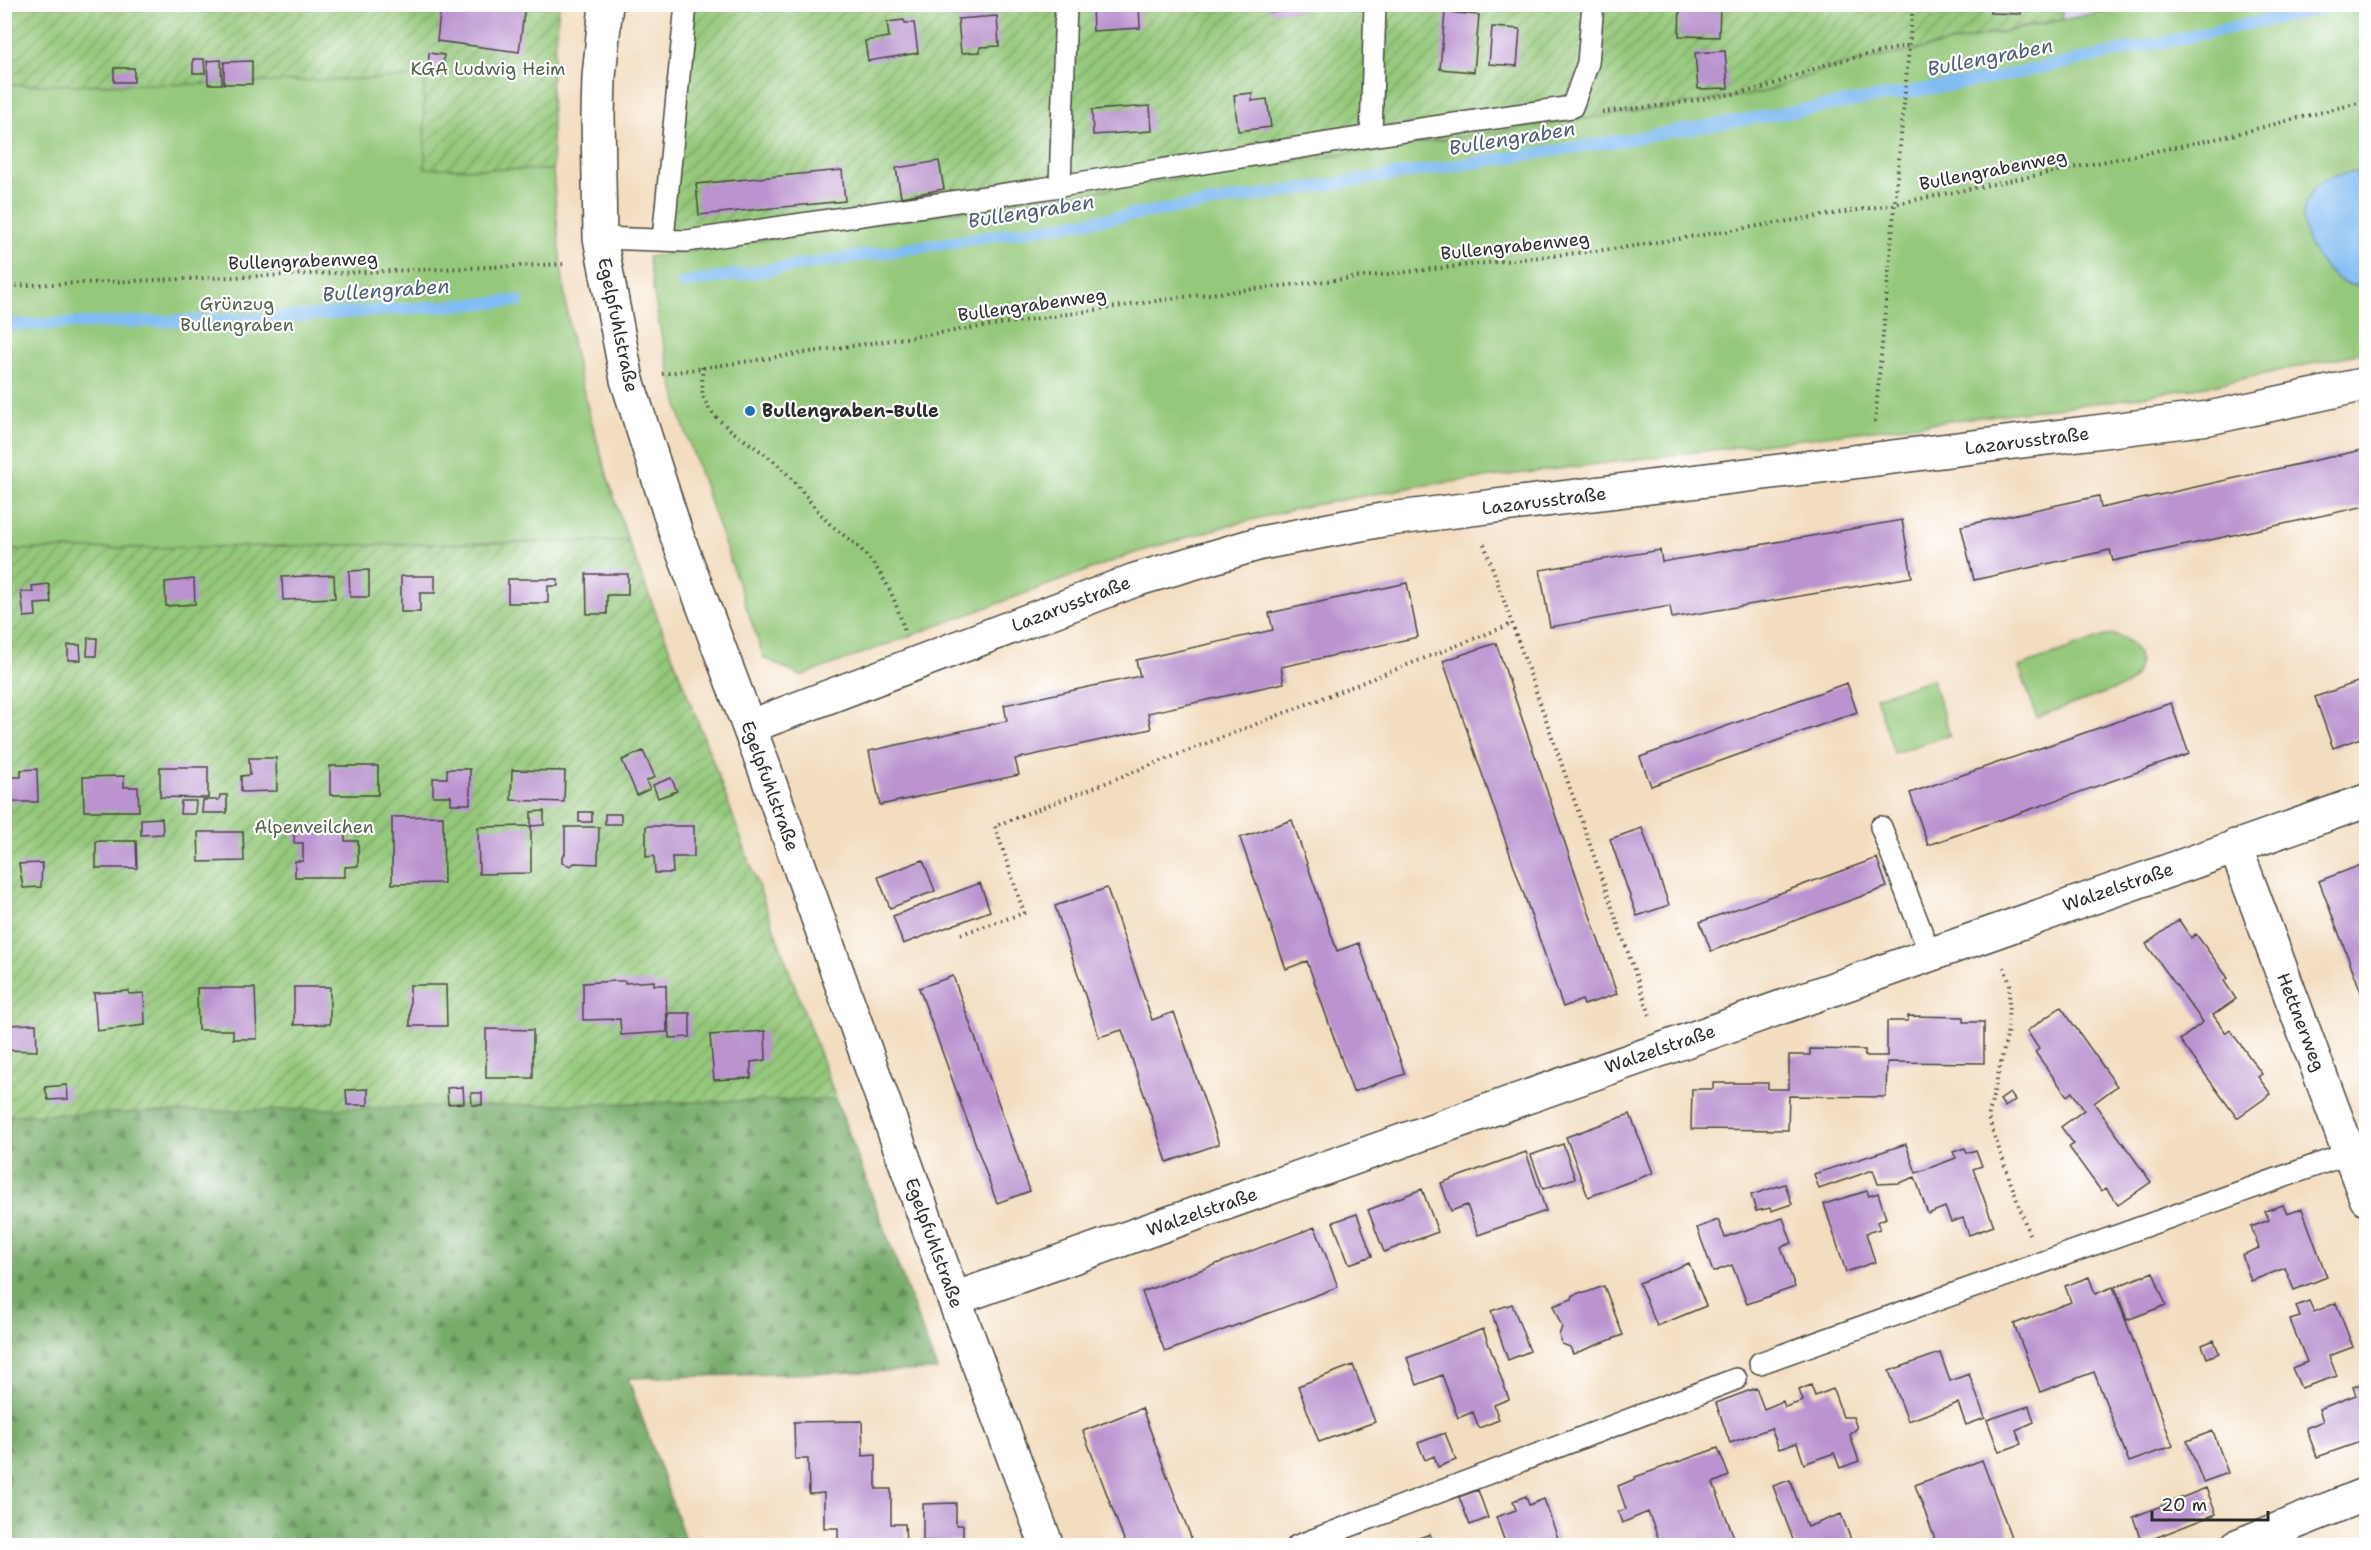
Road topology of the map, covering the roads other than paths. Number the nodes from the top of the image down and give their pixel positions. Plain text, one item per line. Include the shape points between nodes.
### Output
1 (606, 4) edge
2 (686, 4) edge
3 (1066, 4) edge
4 (1375, 4) edge
5 (1593, 4) edge
6 (1371, 136) junction
7 (1060, 186) junction
8 (663, 239) junction
9 (602, 250) junction
10 (2367, 384) edge
11 (749, 727) junction
12 (2367, 801) edge
13 (1881, 827) dead end
14 (2235, 846) junction
15 (1930, 954) junction
16 (2350, 1154) junction
17 (2367, 1198) edge
18 (954, 1299) junction
19 (1760, 1363) dead end
20 (1736, 1380) dead end
21 (2367, 1494) edge
22 (1047, 1545) edge
23 (1297, 1545) edge
24 (2237, 1545) edge

1 - 9 street, Egelpfuhlstraße via 598,116
2 - 8 lane
3 - 7 lane
4 - 6 lane
5 - 6 lane via 1588,63 1572,107
6 - 7 lane
7 - 8 lane via 687,241
8 - 9 lane
9 - 11 street, Egelpfuhlstraße via 627,380 677,536
10 - 11 street, Lazarusstraße via 2209,418 1382,520 1261,543 1135,580
11 - 18 street, Egelpfuhlstraße
12 - 14 street, Walzelstraße
13 - 15 lane
14 - 15 street, Walzelstraße
14 - 16 street, Hettnerweg
15 - 18 street, Walzelstraße
16 - 17 street, Hettnerweg
16 - 19 lane
18 - 22 street, Egelpfuhlstraße
20 - 23 lane
21 - 24 street

